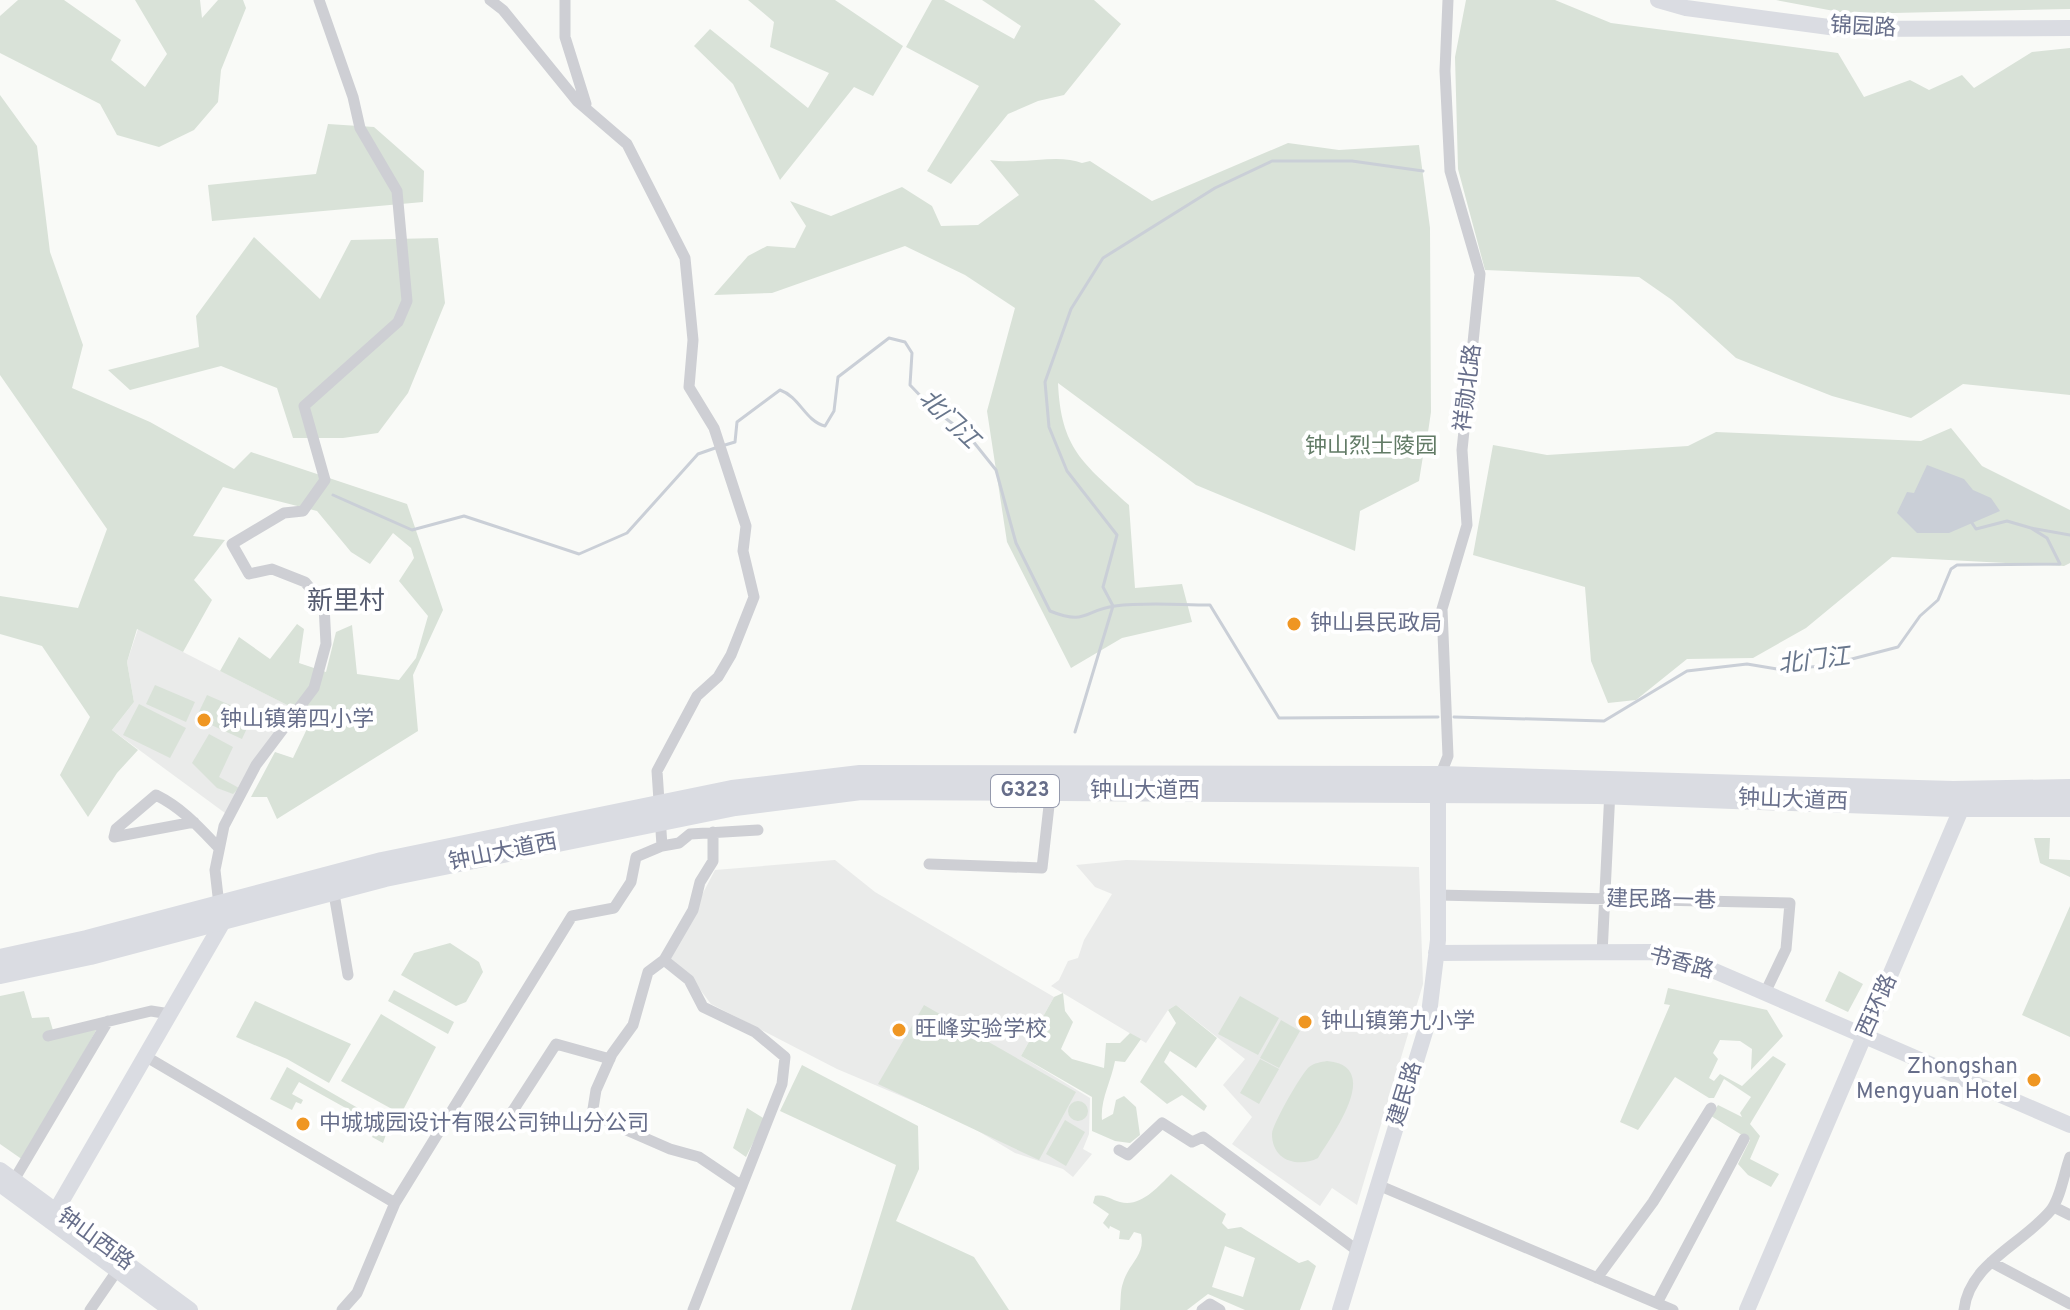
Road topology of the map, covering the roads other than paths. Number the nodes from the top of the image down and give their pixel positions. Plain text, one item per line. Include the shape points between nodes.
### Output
1 (319, 0) edge
2 (490, 0) edge
3 (565, 0) edge
4 (1448, 0) edge
5 (1658, 0) edge
6 (2070, 28) edge
7 (590, 112) junction
8 (1052, 783) junction
9 (1438, 784) junction
10 (1611, 786) junction
11 (2070, 789) edge
12 (1965, 798) junction
13 (2070, 807) edge
14 (661, 813) junction
15 (194, 822) junction
16 (758, 830) dead end
17 (713, 832) junction
18 (662, 846) junction
19 (218, 847) junction
20 (929, 864) dead end
21 (332, 883) junction
22 (1437, 895) junction
23 (1603, 899) junction
24 (222, 912) junction
25 (1436, 953) junction
26 (1602, 954) junction
27 (0, 959) edge
28 (664, 960) junction
29 (0, 974) edge
30 (348, 975) dead end
31 (1765, 993) junction
32 (170, 1014) junction
33 (108, 1021) junction
34 (48, 1036) dead end
35 (1864, 1038) junction
36 (145, 1056) junction
37 (610, 1059) junction
38 (1711, 1108) dead end
39 (505, 1123) dead end
40 (2070, 1125) edge
41 (1744, 1139) dead end
42 (1119, 1150) dead end
43 (2070, 1157) edge
44 (5, 1178) edge
45 (1378, 1185) junction
46 (742, 1186) junction
47 (395, 1203) junction
48 (2054, 1207) junction
49 (2070, 1215) edge
50 (53, 1216) junction
51 (1358, 1251) junction
52 (1991, 1262) junction
53 (121, 1266) junction
54 (1597, 1278) junction
55 (1657, 1303) junction
56 (2070, 1304) edge
57 (90, 1310) edge
58 (171, 1310) edge
59 (190, 1310) edge
60 (342, 1310) edge
61 (693, 1310) edge
62 (1202, 1310) edge
63 (1220, 1310) edge
64 (1340, 1310) edge
65 (1673, 1310) edge
66 (1747, 1310) edge
67 (1964, 1310) edge

1 - 19 street via 360,128 397,191 407,301 398,322 304,406 325,480 303,511 284,513 232,544 249,574 272,569 305,582 324,605 326,644 314,688 256,765
2 - 7 street
3 - 7 street via 565,37
4 - 9 street, 祥勋北路 via 1450,171 1480,274 1462,450 1467,525 1442,609 1448,756
5 - 6 street, 锦园路 via 1844,29
7 - 14 street via 627,144 685,258 693,340 689,387 717,437 746,526 743,551 754,597 731,655 718,677 697,696 657,771
8 - 9 highway, 钟山大道西 / G323
8 - 14 highway, 钟山大道西 / G323 via 860,775 732,790
8 - 20 street via 1042,868
9 - 10 highway, 钟山大道西 / G323
9 - 22 street, 建民路
10 - 12 highway, 钟山大道西 / G323
10 - 23 street
11 - 12 highway, 钟山大道西 / G323
12 - 13 highway, 钟山大道西 / G323
12 - 35 street, 西环路
14 - 18 street
14 - 21 highway, 钟山大道西 / G323
15 - 15 street via 180,807 156,795 116,829 114,837
15 - 19 street
16 - 17 street
17 - 18 street via 690,834
17 - 28 street via 713,861
18 - 47 street via 636,857 631,882 614,908 572,916
19 - 24 street via 215,870
21 - 24 highway, 钟山大道西 / G323
21 - 30 street
22 - 23 street, 建民路一巷
22 - 25 street, 建民路
23 - 26 street
23 - 31 street, 建民路一巷 via 1790,903 1786,949
24 - 27 highway, 钟山大道西 / G323
24 - 29 highway, 钟山大道西 / G323
24 - 32 street
25 - 26 street, 书香路
25 - 45 street, 建民路 via 1428,1022
26 - 31 street, 书香路 via 1652,952
28 - 37 street via 648,972 633,1025
28 - 46 street via 689,980 703,1007 755,1032 785,1057 782,1084
31 - 35 street, 书香路
32 - 33 street via 151,1011
32 - 36 street
33 - 34 street
33 - 44 street
35 - 40 street, 书香路
35 - 66 street, 西环路
36 - 47 street
36 - 50 street
37 - 39 street via 556,1044
37 - 46 street via 592,1115 699,1157
38 - 54 street via 1653,1202
41 - 55 street
42 - 51 street via 1128,1155 1162,1123 1192,1142 1203,1137
43 - 48 street
44 - 50 street, 钟山西路
45 - 51 street, 建民路
45 - 54 street
46 - 61 street
47 - 60 street via 357,1293
48 - 49 street
48 - 52 street via 2026,1237
50 - 53 street, 钟山西路
51 - 64 street, 建民路
52 - 56 street
52 - 67 street via 1969,1287
53 - 57 street
53 - 58 street, 钟山西路
53 - 59 street, 钟山西路
54 - 55 street
55 - 65 street
62 - 63 street via 1210,1304

